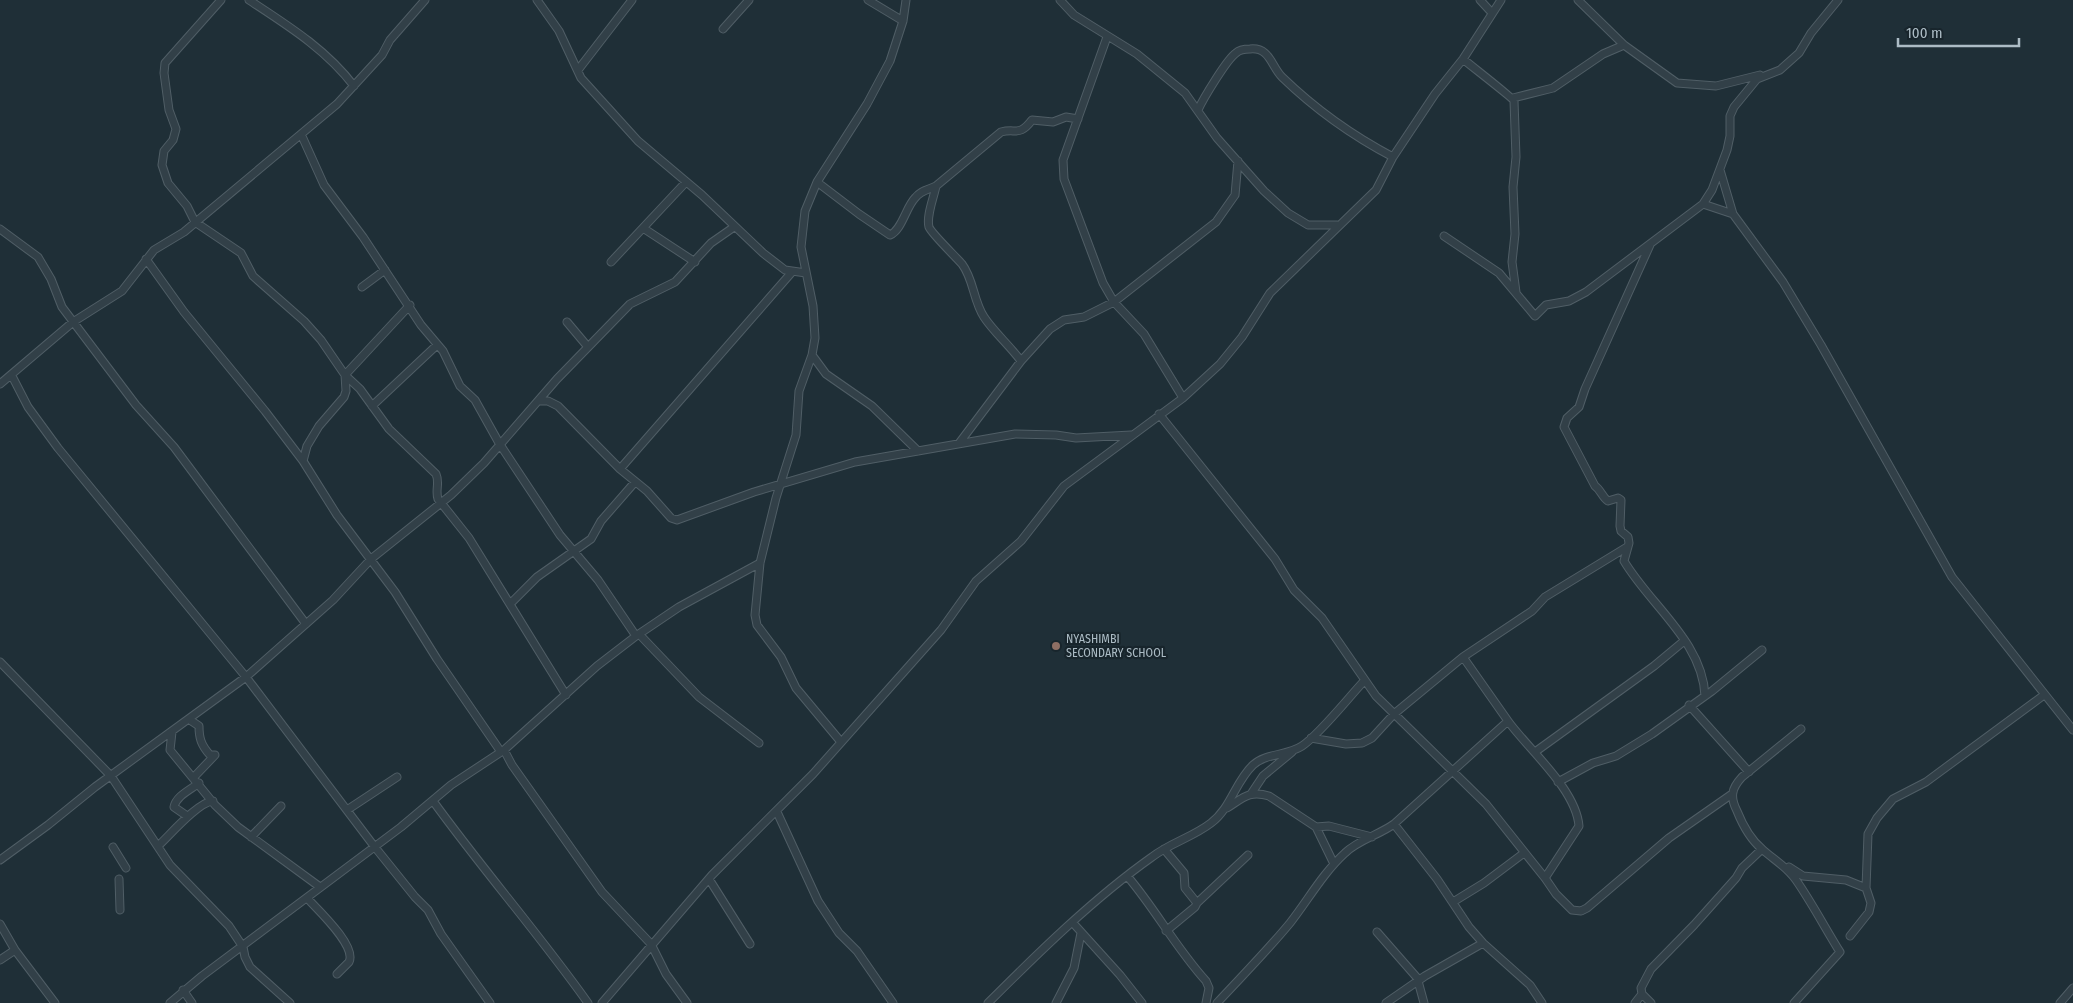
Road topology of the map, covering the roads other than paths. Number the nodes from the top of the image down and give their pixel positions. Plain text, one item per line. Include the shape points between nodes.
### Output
1 (221, 0) edge
2 (249, 0) edge
3 (426, 0) edge
4 (537, 0) edge
5 (632, 0) edge
6 (749, 0) edge
7 (868, 0) edge
8 (906, 0) edge
9 (1060, 0) edge
10 (1480, 0) edge
11 (1501, 0) edge
12 (1578, 0) edge
13 (1838, 0) edge
14 (1492, 13) junction
15 (904, 21) junction
16 (723, 29) dead end
17 (1107, 37) junction
18 (1624, 45) junction
19 (1463, 59) junction
20 (1783, 68) junction
21 (578, 70) junction
22 (354, 86) junction
23 (1513, 98) junction
24 (1198, 110) junction
25 (1078, 119) junction
26 (301, 134) junction
27 (1393, 157) junction
28 (1238, 162) junction
29 (1720, 170) junction
30 (686, 182) junction
31 (817, 182) junction
32 (936, 186) junction
33 (1703, 204) junction
34 (1733, 214) junction
35 (195, 222) junction
36 (1337, 225) junction
37 (734, 227) junction
38 (643, 228) junction
39 (0, 230) edge
40 (1444, 236) dead end
41 (1650, 243) junction
42 (146, 259) junction
43 (611, 262) dead end
44 (694, 262) junction
45 (385, 270) junction
46 (792, 272) junction
47 (806, 273) junction
48 (362, 287) dead end
49 (1516, 294) junction
50 (1114, 302) junction
51 (410, 305) junction
52 (73, 322) junction
53 (567, 322) dead end
54 (437, 345) junction
55 (588, 347) junction
56 (812, 355) junction
57 (1021, 361) junction
58 (345, 375) junction
59 (12, 376) junction
60 (0, 384) edge
61 (1183, 398) junction
62 (538, 402) junction
63 (372, 406) junction
64 (1159, 414) junction
65 (1132, 435) junction
66 (960, 442) junction
67 (499, 443) junction
68 (918, 451) junction
69 (303, 461) junction
70 (620, 470) junction
71 (635, 482) junction
72 (780, 484) junction
73 (442, 503) junction
74 (1627, 547) junction
75 (574, 553) junction
76 (371, 559) junction
77 (760, 563) junction
78 (511, 603) junction
79 (306, 624) junction
80 (638, 635) junction
81 (1684, 642) junction
82 (1762, 650) dead end
83 (1463, 658) junction
84 (0, 662) edge
85 (246, 677) junction
86 (1365, 680) junction
87 (566, 695) junction
88 (2044, 695) junction
89 (1704, 696) junction
90 (1689, 706) junction
91 (1394, 714) junction
92 (190, 720) junction
93 (1508, 721) junction
94 (1801, 729) dead end
95 (2073, 730) edge
96 (172, 732) junction
97 (1311, 738) junction
98 (841, 742) junction
99 (759, 743) dead end
100 (1293, 750) junction
101 (503, 751) junction
102 (1535, 752) junction
103 (1453, 772) junction
104 (1749, 772) junction
105 (111, 776) junction
106 (194, 777) junction
107 (397, 777) dead end
108 (1558, 782) junction
109 (199, 784) junction
110 (1250, 794) junction
111 (1732, 794) junction
112 (213, 802) junction
113 (433, 802) junction
114 (281, 806) dead end
115 (348, 810) junction
116 (1223, 811) junction
117 (777, 812) junction
118 (187, 816) junction
119 (1394, 824) junction
120 (1316, 827) junction
121 (251, 836) junction
122 (1372, 837) junction
123 (113, 846) dead end
124 (158, 846) junction
125 (374, 846) junction
126 (1164, 849) junction
127 (1762, 849) junction
128 (1524, 853) junction
129 (1248, 855) dead end
130 (0, 860) edge
131 (1334, 864) junction
132 (1784, 865) junction
133 (126, 868) dead end
134 (1128, 876) junction
135 (1546, 878) junction
136 (119, 879) dead end
137 (709, 879) junction
138 (320, 888) junction
139 (1866, 888) junction
140 (307, 898) junction
141 (1454, 902) junction
142 (1197, 903) junction
143 (120, 910) dead end
144 (1074, 923) junction
145 (0, 924) edge
146 (1166, 931) junction
147 (1378, 932) dead end
148 (1082, 933) junction
149 (1850, 936) dead end
150 (1483, 943) junction
151 (652, 944) junction
152 (750, 944) dead end
153 (243, 946) junction
154 (15, 950) junction
155 (0, 960) edge
156 (337, 974) dead end
157 (1418, 981) junction
158 (2073, 988) edge
159 (183, 990) junction
160 (1642, 994) junction
161 (55, 1003) edge
162 (170, 1003) edge
163 (192, 1003) edge
164 (290, 1003) edge
165 (490, 1003) edge
166 (588, 1003) edge
167 (602, 1003) edge
168 (688, 1003) edge
169 (893, 1003) edge
170 (988, 1003) edge
171 (1056, 1003) edge
172 (1142, 1003) edge
173 (1206, 1003) edge
174 (1217, 1003) edge
175 (1386, 1003) edge
176 (1424, 1003) edge
177 (1542, 1003) edge
178 (1636, 1003) edge
179 (1651, 1003) edge
180 (1794, 1003) edge
181 (2060, 1003) edge

1 - 35 street via 165,63 169,110 176,129 173,140 164,151 162,164 168,183 187,206
2 - 22 street via 311,42 344,72
3 - 22 street
4 - 21 street via 559,32
5 - 21 street
6 - 16 street
7 - 15 street
8 - 15 street
9 - 17 street via 1074,15
10 - 14 street
11 - 14 street
12 - 18 street
13 - 20 street via 1811,33 1800,53
14 - 19 street
15 - 31 street via 879,82
17 - 24 street via 1156,68 1185,93
17 - 25 street
18 - 20 street via 1677,83 1716,86
18 - 23 street via 1603,54 1554,88
19 - 23 street
19 - 27 street
20 - 29 street via 1757,79 1734,107 1729,122 1730,140
21 - 30 street via 593,93 638,141
22 - 26 street
23 - 49 street via 1516,157 1512,262
24 - 27 street via 1236,53 1252,48 1261,50 1282,76 1308,99 1351,133
24 - 28 street
25 - 32 street via 1032,120 1015,133 1001,132
25 - 50 street via 1062,171 1103,283
26 - 35 street
26 - 45 street via 324,184
27 - 36 street via 1376,190
28 - 36 street via 1264,191 1298,220 1308,225
28 - 50 street via 1235,194 1216,222
29 - 33 street
29 - 34 street
30 - 37 street
30 - 38 street
31 - 32 street via 890,234 896,230 917,196 924,189
31 - 47 street via 802,228 801,247
32 - 57 street via 928,220 930,230 950,248 962,265 973,283 984,318
33 - 34 street
33 - 41 street
34 - 88 street via 1783,282 1812,329 1952,577
35 - 42 street
35 - 58 street via 241,253 253,276 304,321
36 - 61 street via 1270,293 1220,364
37 - 44 street via 711,243
37 - 46 street via 774,262
38 - 43 street
38 - 44 street
39 - 52 street via 38,258
40 - 49 street via 1499,272
41 - 49 street via 1586,292 1569,301 1546,306 1536,316
41 - 74 street via 1579,406 1567,418 1564,427 1605,499 1621,500 1620,526 1628,536
42 - 52 street via 122,291
42 - 69 street via 184,312
44 - 55 street via 675,282 630,304
45 - 48 street
45 - 51 street
46 - 47 street
46 - 70 street
47 - 56 street via 813,306 815,338
50 - 57 street via 1084,317 1061,322 1050,329
50 - 61 street via 1144,334
51 - 54 street
51 - 58 street
52 - 59 street
52 - 79 street via 136,405 174,447
53 - 55 street
54 - 63 street
54 - 67 street via 460,386 484,414
55 - 62 street
56 - 68 street via 826,374 872,406
56 - 72 street via 799,391 796,435
57 - 66 street
58 - 63 street
58 - 69 street via 344,397 319,426 307,446
59 - 60 street
59 - 85 street via 28,407 58,448
61 - 64 street
62 - 67 street
62 - 70 street via 548,401 558,406
63 - 73 street via 399,441 436,474 439,479 436,494
64 - 65 street
64 - 86 street via 1275,559 1294,590 1322,618
65 - 66 street via 1076,438 1024,434
65 - 98 street via 1064,486 1021,541 976,581 941,630
66 - 68 street
67 - 73 street
67 - 75 street
68 - 72 street via 855,462
69 - 76 street via 337,515
70 - 71 street
71 - 72 street via 671,518 677,520
71 - 75 street via 601,520 591,539
72 - 77 street
73 - 76 street
73 - 78 street
74 - 81 street via 1625,563
74 - 83 street via 1545,597 1532,611
75 - 78 street via 537,577
75 - 80 street
76 - 79 street via 357,577
76 - 101 street
77 - 80 street via 679,607
77 - 98 street via 757,625 781,657 796,688
78 - 87 street
79 - 85 street
80 - 87 street
80 - 99 street via 699,697
81 - 89 street via 1697,662
81 - 102 street
82 - 89 street
83 - 91 street
83 - 93 street
84 - 105 street
85 - 92 street
85 - 115 street
86 - 91 street
86 - 97 street
87 - 101 street
88 - 95 street
88 - 139 street via 1926,782 1893,799 1868,834
89 - 90 street
90 - 104 street
90 - 108 street via 1616,756 1593,763
91 - 97 street via 1372,738 1362,743 1346,744
91 - 103 street
92 - 96 street
92 - 106 street via 199,726 200,740 206,751 215,755
93 - 102 street
93 - 103 street
94 - 104 street
96 - 105 street
96 - 106 street via 170,750
97 - 100 street
98 - 117 street
100 - 110 street via 1262,776
100 - 116 street via 1254,764 1243,776
101 - 113 street via 451,785
101 - 151 street via 602,892
102 - 108 street
103 - 119 street
103 - 128 street via 1486,804
104 - 111 street via 1734,785
105 - 124 street
105 - 130 street
106 - 109 street
107 - 115 street
108 - 135 street via 1578,817 1579,826
109 - 112 street
109 - 118 street via 174,804
110 - 116 street
110 - 120 street via 1269,796
111 - 127 street via 1747,833
111 - 135 street via 1669,838 1614,887 1581,911 1572,910
112 - 118 street via 205,803
112 - 121 street
113 - 125 street
113 - 166 street
114 - 121 street
115 - 125 street
116 - 126 street via 1204,828
117 - 137 street
117 - 169 street via 818,901
118 - 124 street
119 - 122 street
119 - 141 street
120 - 122 street via 1329,826
120 - 131 street
121 - 138 street
122 - 131 street via 1346,852
123 - 133 street
124 - 153 street via 170,865 214,909
125 - 138 street
125 - 165 street via 428,910
126 - 134 street
126 - 142 street via 1184,873 1185,888
127 - 132 street
127 - 160 street via 1651,969 1643,981
128 - 135 street
128 - 141 street
129 - 142 street
131 - 174 street via 1270,947
132 - 139 street via 1803,876 1846,880
132 - 180 street via 1809,899 1840,952
134 - 144 street
134 - 146 street
136 - 143 street
137 - 151 street
137 - 152 street
138 - 140 street
139 - 149 street via 1871,904 1869,912
140 - 153 street
140 - 156 street via 350,951 349,962
141 - 150 street
142 - 146 street
144 - 148 street
144 - 170 street
145 - 154 street
146 - 173 street via 1208,985
147 - 157 street
148 - 171 street via 1074,968
148 - 172 street
150 - 157 street
150 - 177 street via 1530,985
151 - 167 street
151 - 168 street via 666,974
153 - 159 street
153 - 164 street via 250,967
154 - 155 street
154 - 161 street
157 - 175 street
157 - 176 street
158 - 181 street
159 - 162 street
159 - 163 street
160 - 178 street
160 - 179 street

